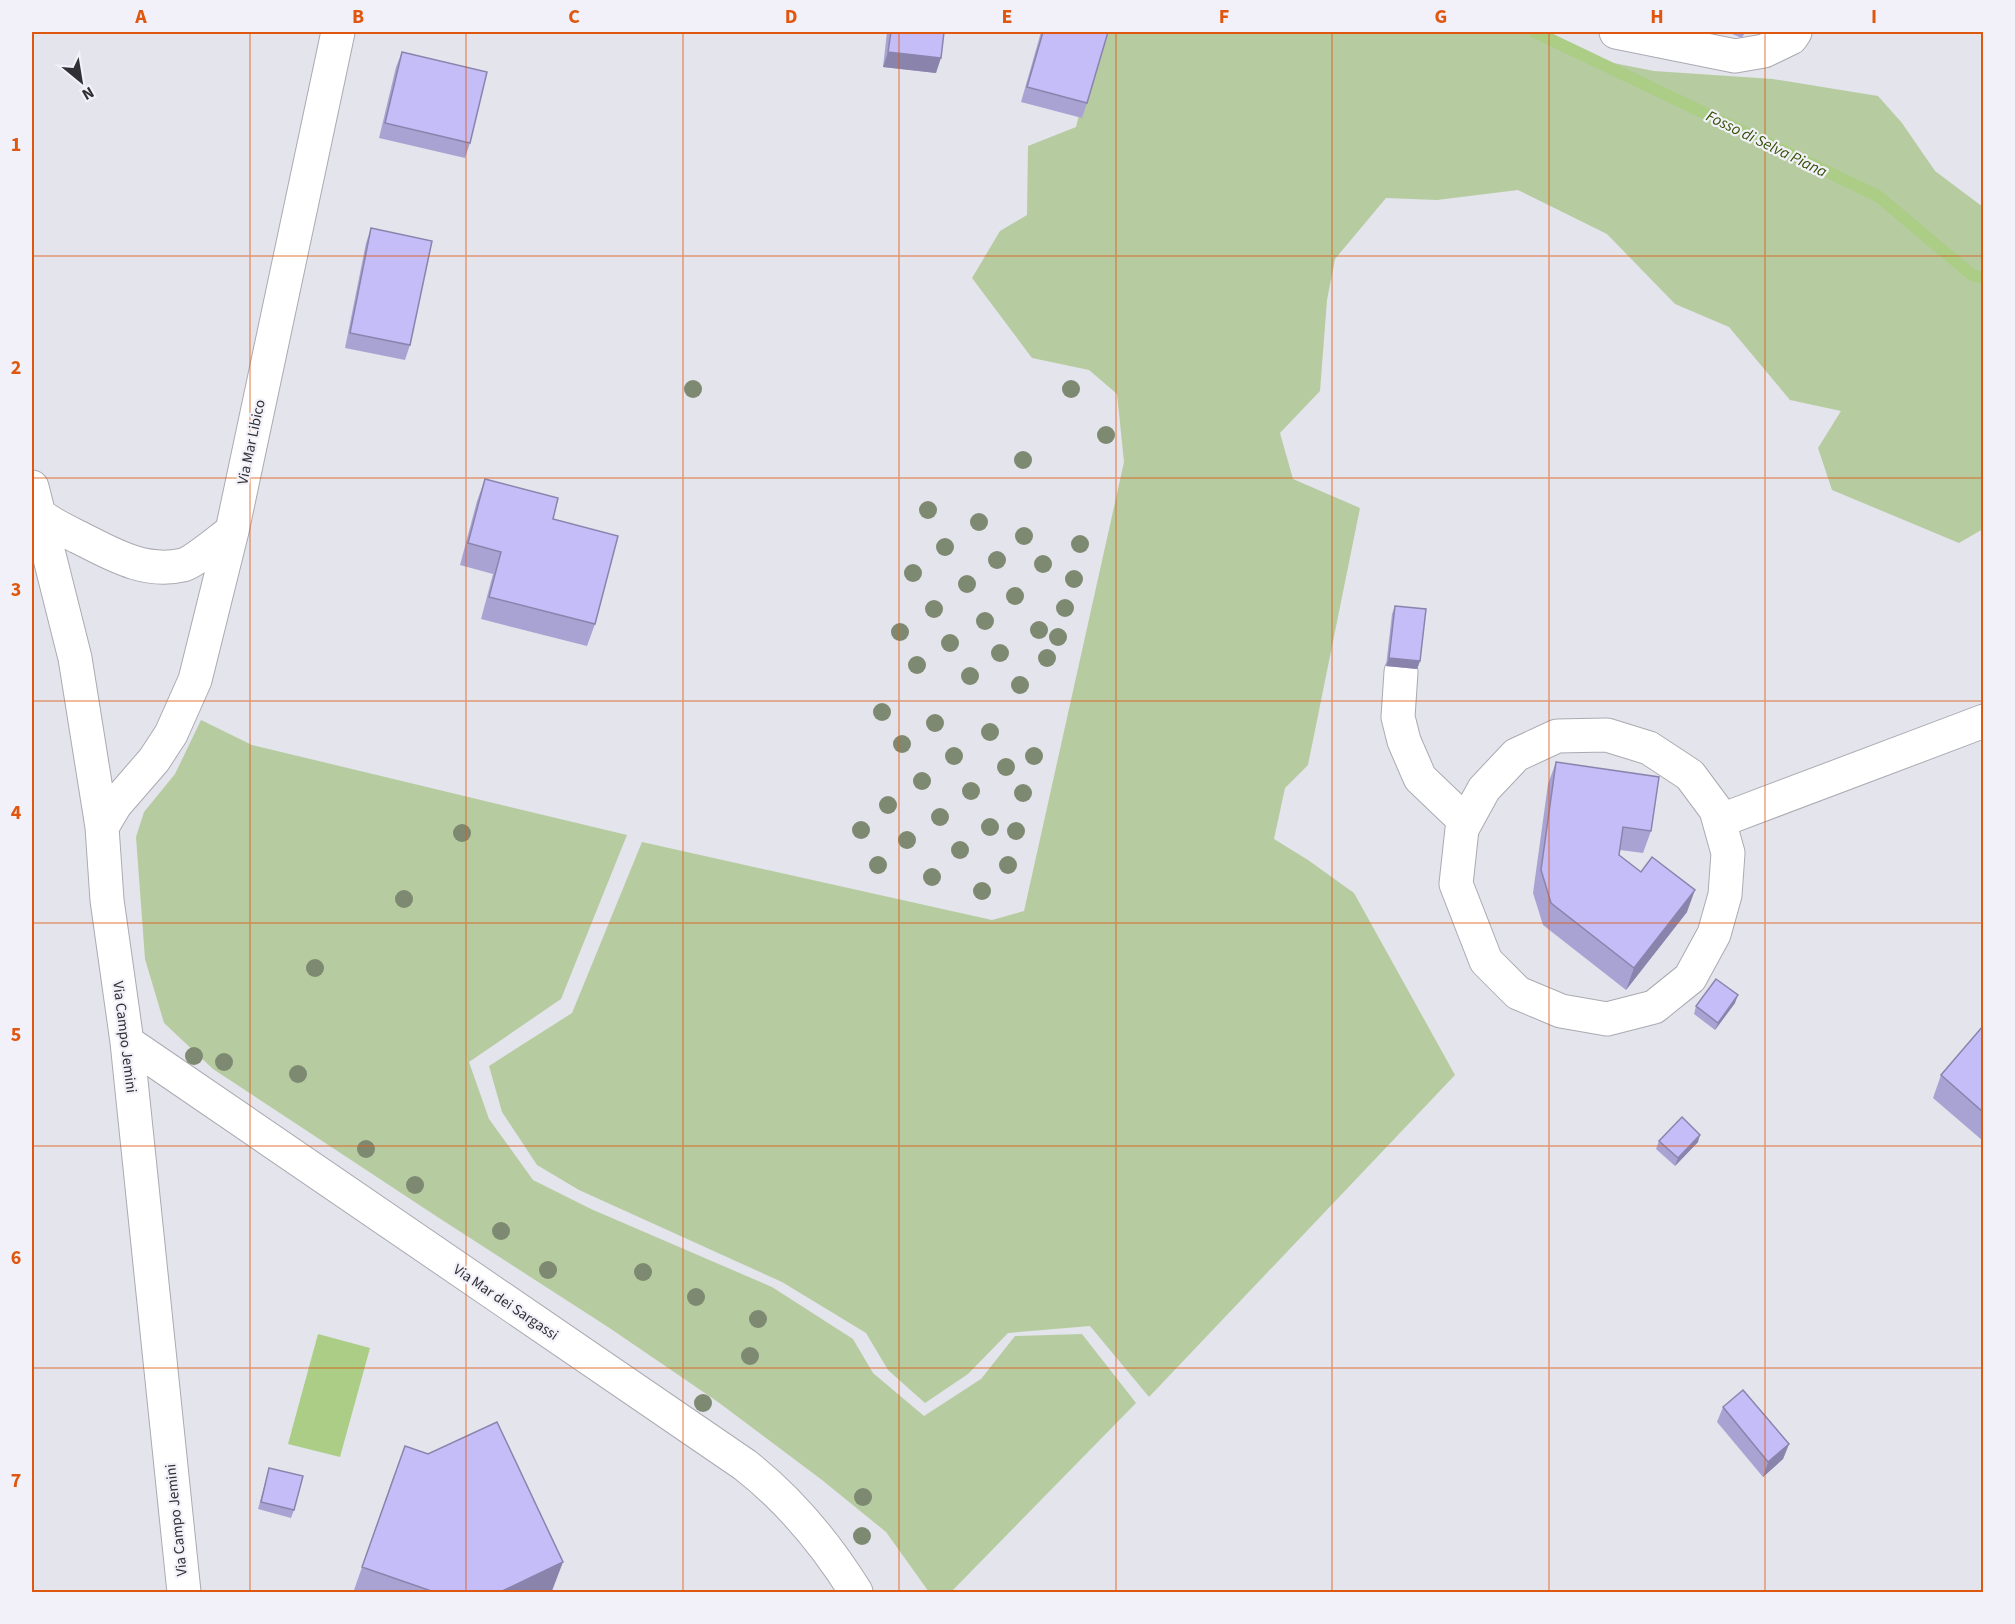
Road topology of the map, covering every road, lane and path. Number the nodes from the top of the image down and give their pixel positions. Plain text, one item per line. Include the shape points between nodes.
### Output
1 (338, 32) edge
2 (1616, 32) edge
3 (1795, 32) edge
4 (34, 503) edge
5 (232, 531) junction
6 (1401, 672) dead end
7 (1983, 721) edge
8 (1466, 822) junction
9 (1719, 822) junction
10 (102, 827) junction
11 (127, 1042) junction
12 (184, 1593) edge
13 (856, 1593) edge

1 - 5 street, Via Mar Libico
2 - 3 street via 1735,56 1764,51 1791,38
4 - 5 street via 61,529 145,566 186,565
4 - 10 street, Via Campo Jemini via 75,658
5 - 10 street, Via Mar Libico via 185,707 154,760 115,805
6 - 8 street via 1398,717 1420,778
7 - 9 street
8 - 9 street via 1484,789 1516,755 1557,736 1607,735 1649,748 1690,775 1716,810
8 - 9 street via 1456,884 1486,961 1518,993 1561,1011 1607,1018 1654,1007 1690,978 1714,934 1725,895 1728,853
10 - 11 street, Via Campo Jemini via 107,900
11 - 12 street, Via Campo Jemini
11 - 13 street, Via Mar dei Sargassi via 745,1465 796,1510

